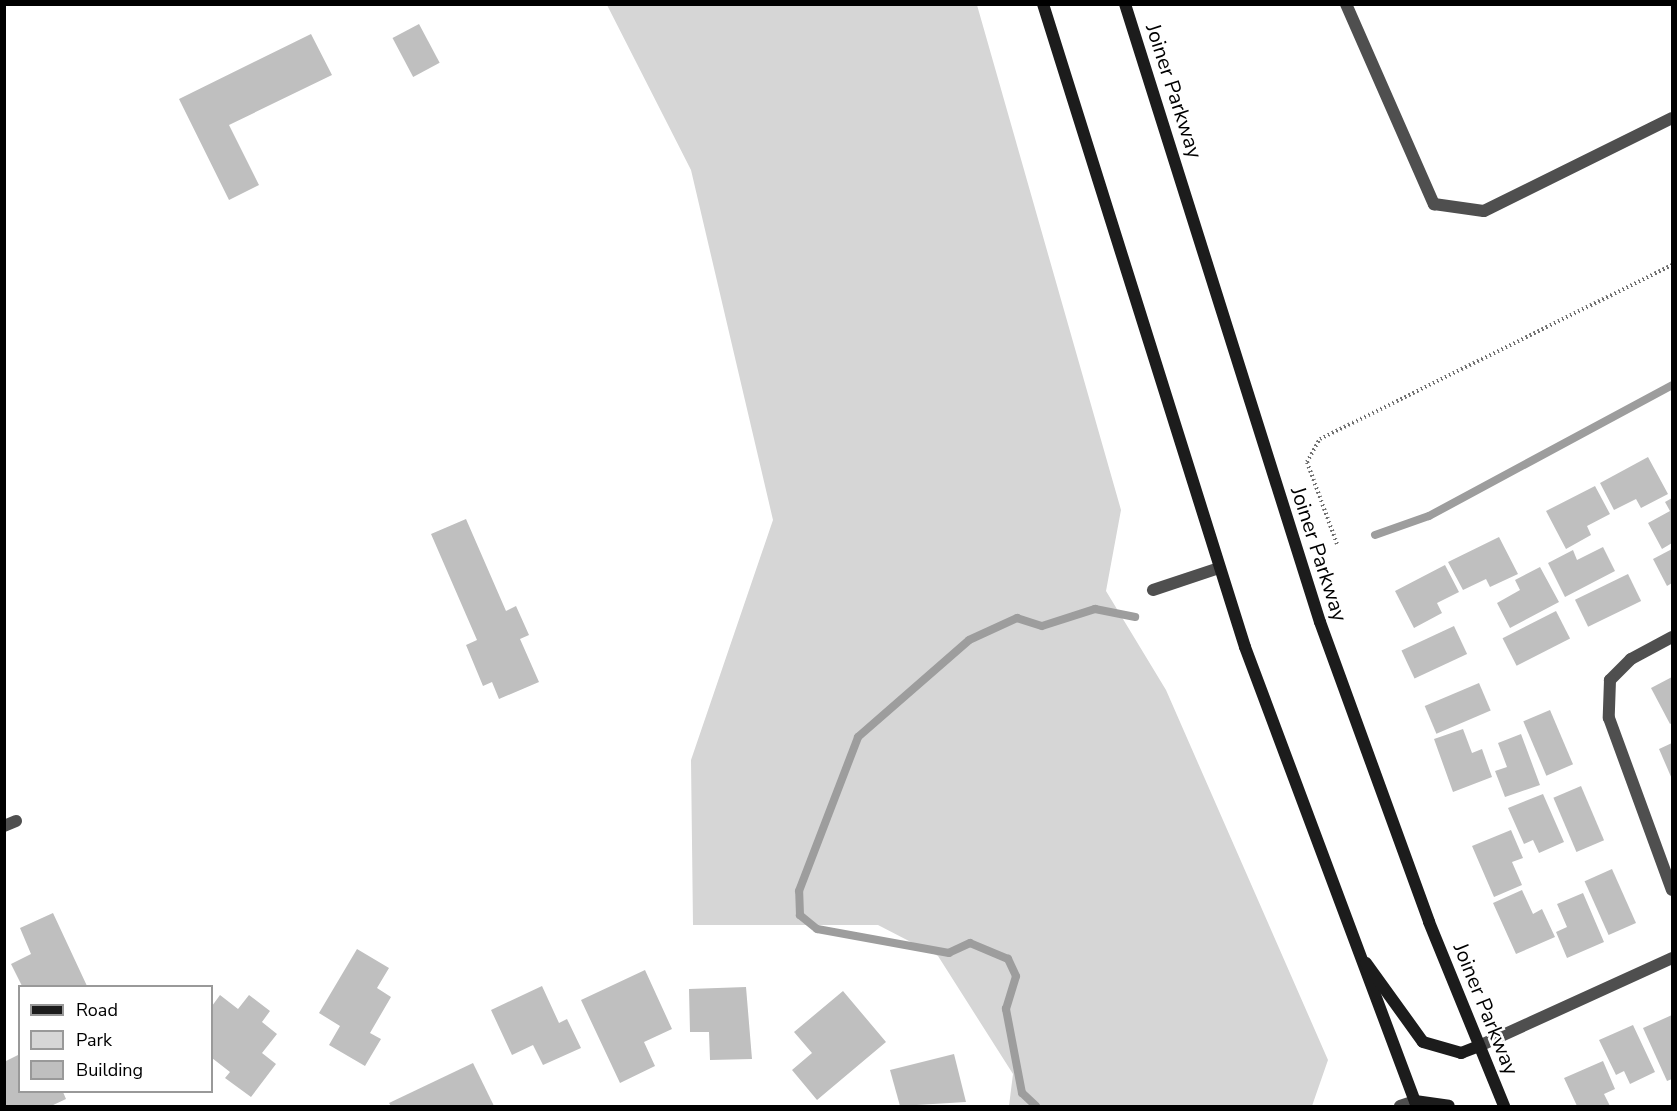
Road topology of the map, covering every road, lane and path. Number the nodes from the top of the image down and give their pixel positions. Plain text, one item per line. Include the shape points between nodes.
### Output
1 (1043, 4) edge
2 (1125, 4) edge
3 (1346, 4) edge
4 (1672, 118) edge
5 (1672, 265) edge
6 (1337, 544) dead end
7 (1219, 568) junction
8 (1153, 590) dead end
9 (1672, 637) edge
10 (1672, 890) edge
11 (1354, 948) junction
12 (1672, 958) edge
13 (1479, 1046) junction
14 (1416, 1104) edge
15 (1400, 1107) edge
16 (1449, 1107) edge
17 (1504, 1107) edge

1 - 7 main road
2 - 13 main road, Joiner Parkway via 1320,622
3 - 4 street via 1434,204 1484,212
5 - 6 path via 1320,439 1306,462
7 - 8 street
7 - 11 main road
9 - 10 street via 1631,659 1610,680 1609,718
11 - 13 main road via 1423,1042 1461,1053
11 - 14 main road
12 - 13 street
13 - 17 main road, Joiner Parkway
14 - 15 street
14 - 16 main road

